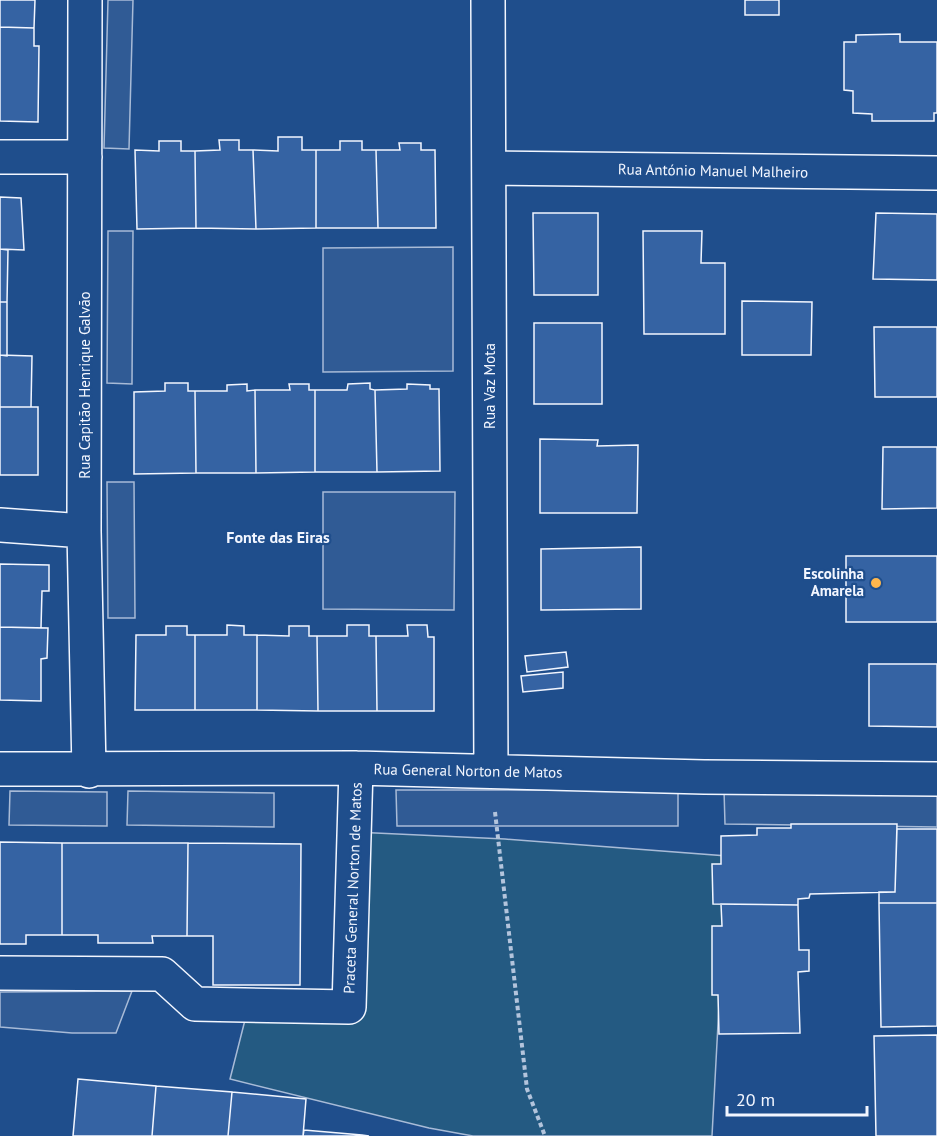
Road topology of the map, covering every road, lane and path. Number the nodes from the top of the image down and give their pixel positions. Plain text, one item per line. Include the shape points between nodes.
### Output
1 (85, 0) edge
2 (488, 0) edge
3 (0, 157) edge
4 (85, 157) junction
5 (489, 168) junction
6 (937, 173) edge
7 (0, 525) edge
8 (84, 531) junction
9 (356, 768) junction
10 (0, 769) edge
11 (89, 771) junction
12 (491, 771) junction
13 (937, 779) edge
14 (0, 973) edge
15 (545, 1136) edge

1 - 4 street, Rua Capitão Henrique Galvão
2 - 5 street, Rua Vaz Mota
3 - 4 street
4 - 8 street, Rua Capitão Henrique Galvão
5 - 6 street, Rua António Manuel Malheiro
5 - 12 street, Rua Vaz Mota
7 - 8 street
8 - 11 street, Rua Capitão Henrique Galvão
9 - 11 street, Rua General Norton de Matos
9 - 12 street, Rua General Norton de Matos
9 - 14 street, Praceta General Norton de Matos via 350,1007 195,1004 162,974
10 - 11 street, Rua General Norton de Matos
12 - 13 street, Rua General Norton de Matos
12 - 15 path via 527,1089

